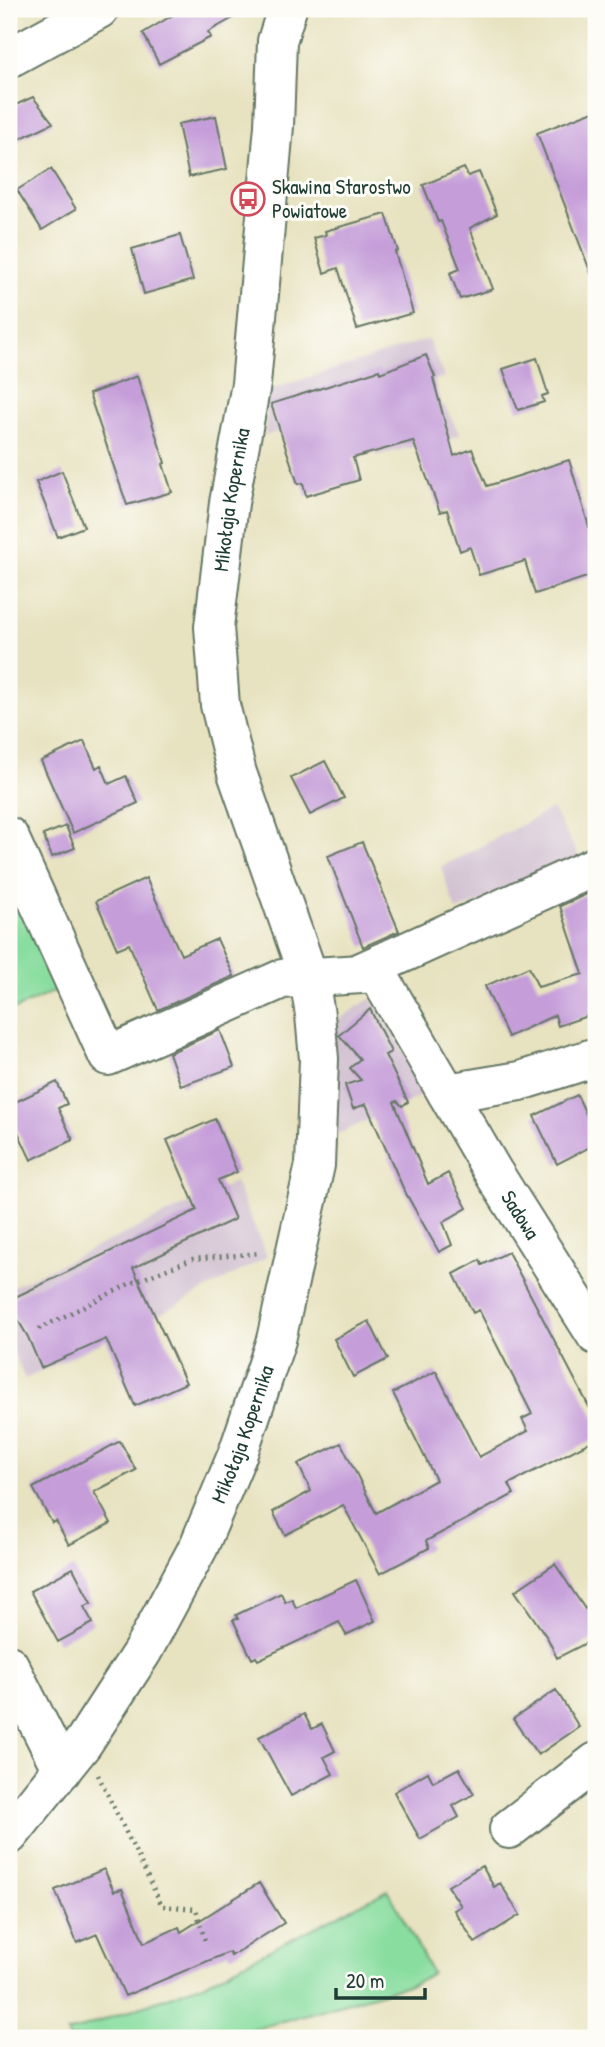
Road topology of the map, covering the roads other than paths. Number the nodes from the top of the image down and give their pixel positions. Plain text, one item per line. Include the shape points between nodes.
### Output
1 (99, 9) edge
2 (286, 9) edge
3 (9, 58) edge
4 (9, 837) edge
5 (596, 866) edge
6 (357, 974) junction
7 (309, 978) junction
8 (596, 1057) edge
9 (447, 1093) junction
10 (596, 1335) edge
11 (9, 1665) edge
12 (72, 1757) junction
13 (596, 1762) edge
14 (509, 1829) dead end
15 (9, 1835) edge

1 - 3 street
2 - 7 street, Mikołaja Kopernika via 278,41 251,384 229,503 214,627 220,705 237,773
4 - 7 street via 108,1056 282,979
5 - 6 street
6 - 7 street, Sadowa
6 - 9 street, Sadowa via 377,973
7 - 12 street, Mikołaja Kopernika via 318,1059 315,1165 276,1340 238,1453 199,1546 142,1652
8 - 9 street via 520,1081
9 - 10 street, Sadowa
11 - 12 street
12 - 15 street, Mikołaja Kopernika
13 - 14 street

